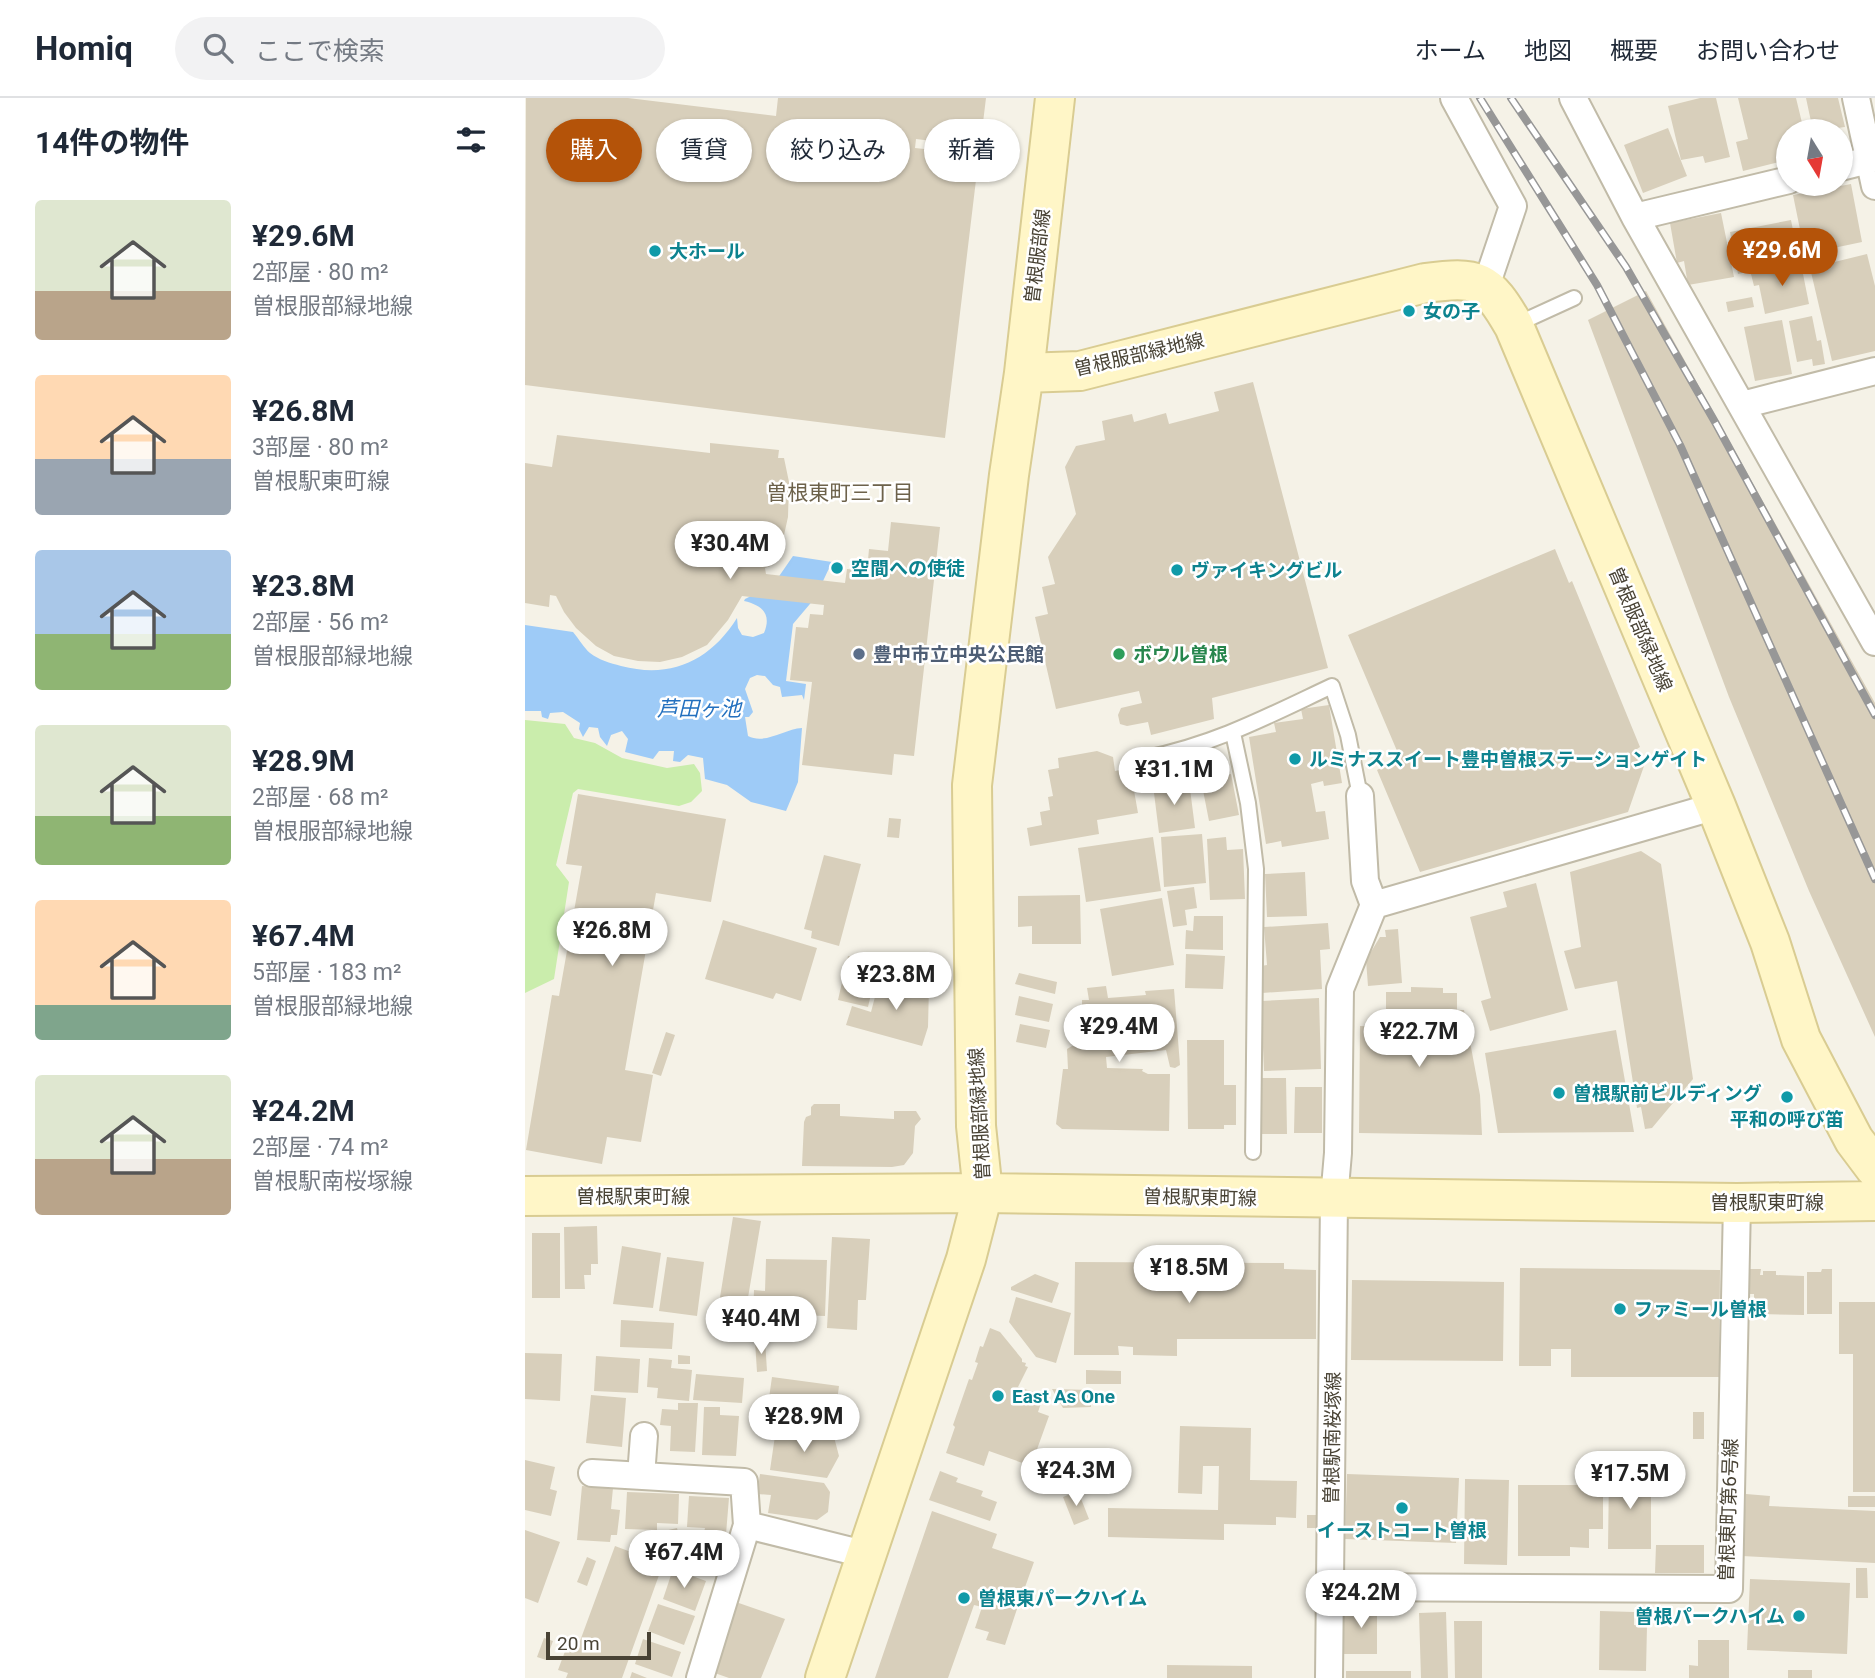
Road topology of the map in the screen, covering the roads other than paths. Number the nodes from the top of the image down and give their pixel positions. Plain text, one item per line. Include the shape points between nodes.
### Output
1 (1055, 98) edge
2 (1454, 98) edge
3 (1573, 98) edge
4 (1856, 98) edge
5 (1853, 169) edge
6 (1872, 173) edge
7 (1776, 183) edge
8 (1635, 216) junction
9 (1486, 286) junction
10 (1574, 298) dead end
11 (1514, 326) junction
12 (1875, 371) edge
13 (1024, 373) junction
14 (1742, 405) junction
15 (1872, 631) edge
16 (1233, 733) junction
17 (1146, 758) dead end
18 (1360, 796) joint
19 (1716, 806) junction
20 (1374, 905) junction
21 (1252, 1152) dead end
22 (1875, 1168) edge
23 (983, 1193) junction
24 (525, 1196) edge
25 (1334, 1199) junction
26 (1875, 1201) edge
27 (1737, 1203) junction
28 (644, 1436) dead end
29 (592, 1473) dead end
30 (641, 1476) junction
31 (747, 1525) junction
32 (868, 1555) junction
33 (1331, 1587) junction
34 (700, 1678) edge
35 (825, 1678) edge
36 (1329, 1678) edge

1 - 13 street, 曽根服部線
2 - 9 street via 1513,206
3 - 8 street
4 - 6 street
5 - 6 street
7 - 8 street
8 - 14 street
9 - 11 street, 曽根服部緑地線
9 - 13 street, 曽根服部緑地線 via 1457,279 1425,283 1080,371
10 - 11 lane
11 - 19 street, 曽根服部緑地線
12 - 14 street
13 - 23 street, 曽根服部緑地線 via 972,785 976,1126
14 - 15 street
16 - 17 lane
16 - 18 lane via 1332,686
16 - 21 lane via 1256,869
18 - 20 street via 1365,881
19 - 20 street
19 - 22 street, 曽根服部緑地線 via 1801,1039 1854,1140
20 - 25 street, 曽根駅南桜塚線 via 1340,989
23 - 24 street, 曽根駅東町線
23 - 25 street, 曽根駅東町線
23 - 32 street, 曽根服部緑地線 via 966,1259
25 - 27 street, 曽根駅東町線
25 - 33 street, 曽根駅南桜塚線
26 - 27 street, 曽根駅東町線
27 - 33 street, 曽根東町第6号線 via 1729,1589
28 - 30 street
29 - 30 street
30 - 31 street via 744,1482
31 - 32 street
31 - 34 street
32 - 35 street, 曽根服部緑地線
33 - 36 street, 曽根駅南桜塚線

